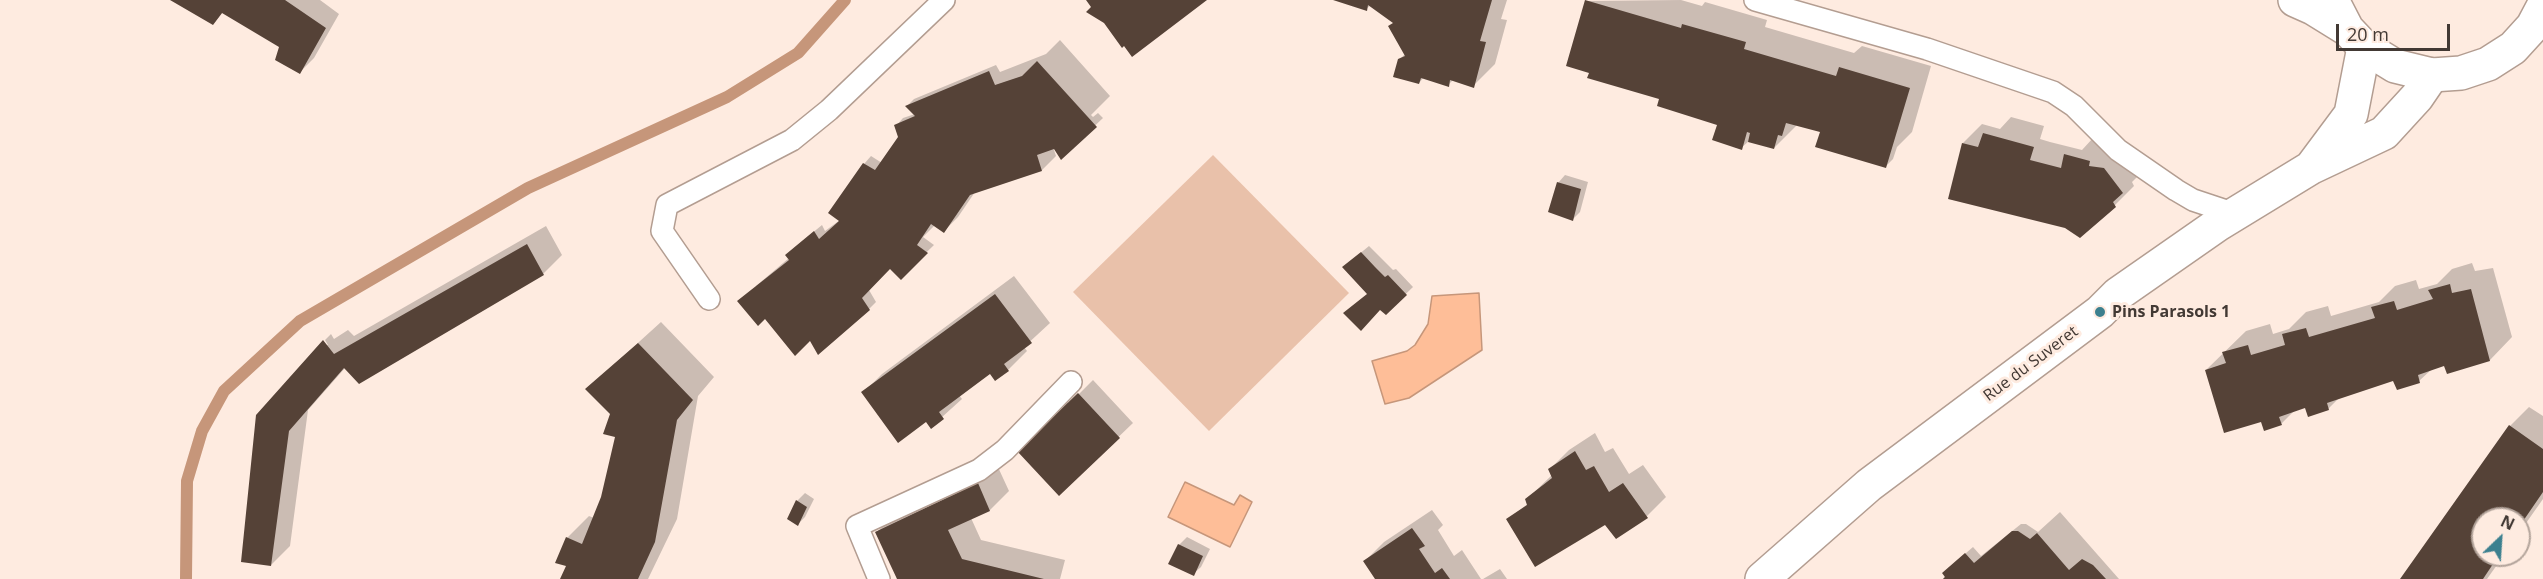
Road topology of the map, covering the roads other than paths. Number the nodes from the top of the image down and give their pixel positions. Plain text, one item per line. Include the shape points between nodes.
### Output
1 (944, 0) edge
2 (1755, 0) edge
3 (2295, 0) edge
4 (2332, 0) edge
5 (2540, 19) edge
6 (2356, 38) junction
7 (2432, 75) junction
8 (2312, 167) junction
9 (2235, 214) junction
10 (709, 299) dead end
11 (1071, 382) dead end
12 (879, 579) edge
13 (1762, 579) edge

1 - 10 lane via 829,110 792,140 667,205 662,231
2 - 9 lane via 1927,49 2053,92 2074,106 2118,150 2176,190
3 - 6 street
4 - 6 street
5 - 7 street via 2513,48 2488,64 2461,73
6 - 7 street via 2395,66
6 - 8 street, Rue du Suveret via 2351,114
7 - 8 street, Rue du Suveret via 2384,134
8 - 9 street, Rue du Suveret
9 - 13 street, Rue du Suveret via 2118,294 2100,312 1869,485
11 - 12 lane via 1005,450 979,470 857,526

